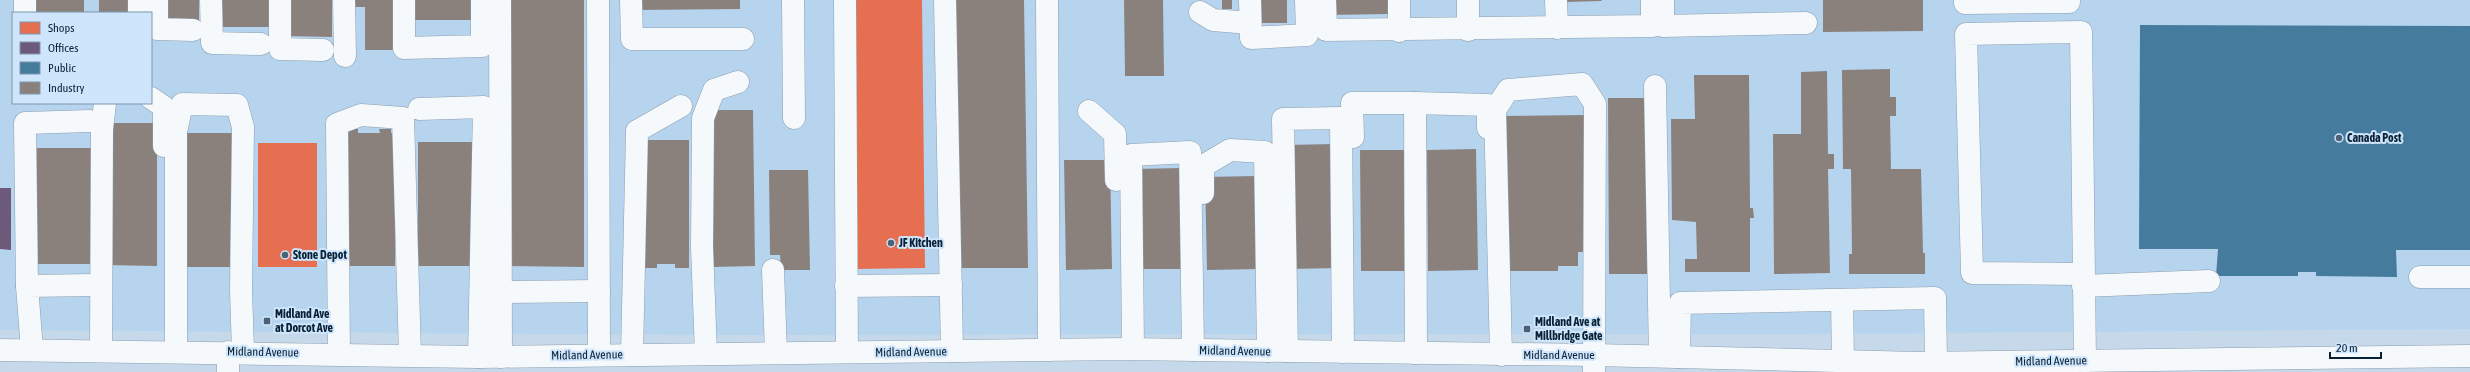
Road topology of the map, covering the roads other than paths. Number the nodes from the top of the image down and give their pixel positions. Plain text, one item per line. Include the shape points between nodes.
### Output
1 (24, 0) edge
2 (139, 0) edge
3 (157, 0) edge
4 (212, 0) edge
5 (280, 0) edge
6 (344, 0) edge
7 (404, 0) edge
8 (482, 0) edge
9 (500, 0) edge
10 (598, 0) edge
11 (631, 0) edge
12 (793, 0) edge
13 (845, 0) edge
14 (945, 0) edge
15 (1047, 0) edge
16 (1250, 0) edge
17 (1306, 0) edge
18 (1325, 0) edge
19 (1399, 0) edge
20 (1468, 0) edge
21 (1556, 0) edge
22 (1652, 0) edge
23 (1663, 0) edge
24 (2070, 0) edge
25 (1965, 2) edge
26 (25, 12) edge
27 (139, 12) edge
28 (1200, 12) dead end
29 (1250, 23) junction
30 (1806, 23) dead end
31 (1557, 28) junction
32 (193, 30) dead end
33 (1468, 30) junction
34 (1399, 31) junction
35 (1966, 34) junction
36 (743, 39) dead end
37 (261, 44) dead end
38 (323, 50) dead end
39 (345, 56) dead end
40 (738, 82) dead end
41 (1655, 86) dead end
42 (152, 99) edge
43 (1416, 103) junction
44 (105, 104) edge
45 (682, 106) dead end
46 (419, 109) dead end
47 (1089, 111) dead end
48 (794, 118) dead end
49 (90, 121) dead end
50 (773, 270) dead end
51 (2420, 277) dead end
52 (2470, 277) edge
53 (2084, 280) junction
54 (2209, 281) dead end
55 (93, 285) dead end
56 (951, 285) junction
57 (27, 286) junction
58 (846, 286) junction
59 (599, 291) junction
60 (500, 292) junction
61 (1842, 300) junction
62 (1342, 314) junction
63 (0, 350) edge
64 (32, 350) junction
65 (1049, 350) junction
66 (1125, 350) junction
67 (1199, 350) junction
68 (101, 351) junction
69 (170, 351) junction
70 (952, 351) junction
71 (1277, 351) junction
72 (847, 352) junction
73 (1343, 352) junction
74 (776, 353) junction
75 (1416, 353) junction
76 (339, 354) junction
77 (706, 354) junction
78 (410, 355) junction
79 (599, 355) junction
80 (632, 355) junction
81 (1497, 355) junction
82 (501, 356) junction
83 (2470, 356) edge
84 (479, 357) junction
85 (1669, 357) junction
86 (233, 359) edge
87 (1843, 361) junction
88 (2085, 361) junction
89 (1936, 362) junction
90 (1594, 363) edge

1 - 26 main road
2 - 27 main road
3 - 32 main road via 157,29
4 - 37 main road via 212,43
5 - 38 main road via 280,49
6 - 39 main road
7 - 8 main road via 404,48 482,46
9 - 60 main road
10 - 59 main road
11 - 36 main road via 632,39
12 - 48 main road
13 - 58 main road
14 - 56 main road
15 - 65 main road
16 - 29 main road
17 - 29 main road via 1307,35 1251,38
18 - 34 main road via 1326,30
19 - 34 main road
20 - 33 main road
21 - 31 main road
22 - 31 main road via 1652,26
23 - 30 main road via 1663,26
24 - 25 main road
25 - 35 main road
28 - 29 main road via 1213,20
31 - 33 main road
33 - 34 main road
35 - 53 main road via 1972,273
35 - 53 main road via 2081,32
40 - 77 main road via 714,90 703,118 702,247
41 - 85 main road
42 - 69 main road via 164,107
43 - 62 main road via 1352,103 1357,314
43 - 75 main road
43 - 81 main road via 1488,105
44 - 68 main road via 102,129
45 - 80 main road via 637,131
46 - 84 main road via 484,107
47 - 66 main road via 1115,134
49 - 57 main road via 25,123
50 - 74 main road
51 - 52 main road
53 - 54 main road
53 - 88 main road
55 - 57 main road
56 - 58 main road
56 - 70 main road
57 - 64 main road
58 - 72 main road
59 - 60 main road
59 - 79 main road
60 - 82 main road
61 - 85 main road via 1680,304
61 - 87 main road
61 - 89 main road via 1936,298
62 - 71 main road via 1341,118 1283,119
62 - 73 main road
63 - 64 main road, Midland Avenue
64 - 68 main road, Midland Avenue
65 - 66 main road, Midland Avenue
65 - 70 main road, Midland Avenue
66 - 67 main road, Midland Avenue
66 - 67 main road via 1131,155 1190,152
67 - 71 main road, Midland Avenue
67 - 71 main road via 1203,166 1230,150 1265,152
68 - 69 main road, Midland Avenue
69 - 86 main road, Midland Avenue
69 - 86 main road via 176,132 182,104 237,105 243,128 241,290
70 - 72 main road, Midland Avenue
71 - 73 main road, Midland Avenue
72 - 74 main road, Midland Avenue
73 - 75 main road, Midland Avenue
74 - 77 main road, Midland Avenue
75 - 81 main road, Midland Avenue
76 - 78 main road, Midland Avenue
76 - 78 main road via 338,124 361,115 403,118
76 - 86 main road, Midland Avenue
77 - 80 main road, Midland Avenue
78 - 84 main road, Midland Avenue
79 - 80 main road, Midland Avenue
79 - 82 main road, Midland Avenue
81 - 90 main road, Midland Avenue
81 - 90 main road via 1495,110 1508,90 1582,84 1595,104
82 - 84 main road, Midland Avenue
83 - 88 main road, Midland Avenue
85 - 87 main road, Midland Avenue
85 - 90 main road, Midland Avenue
87 - 89 main road, Midland Avenue
88 - 89 main road, Midland Avenue

